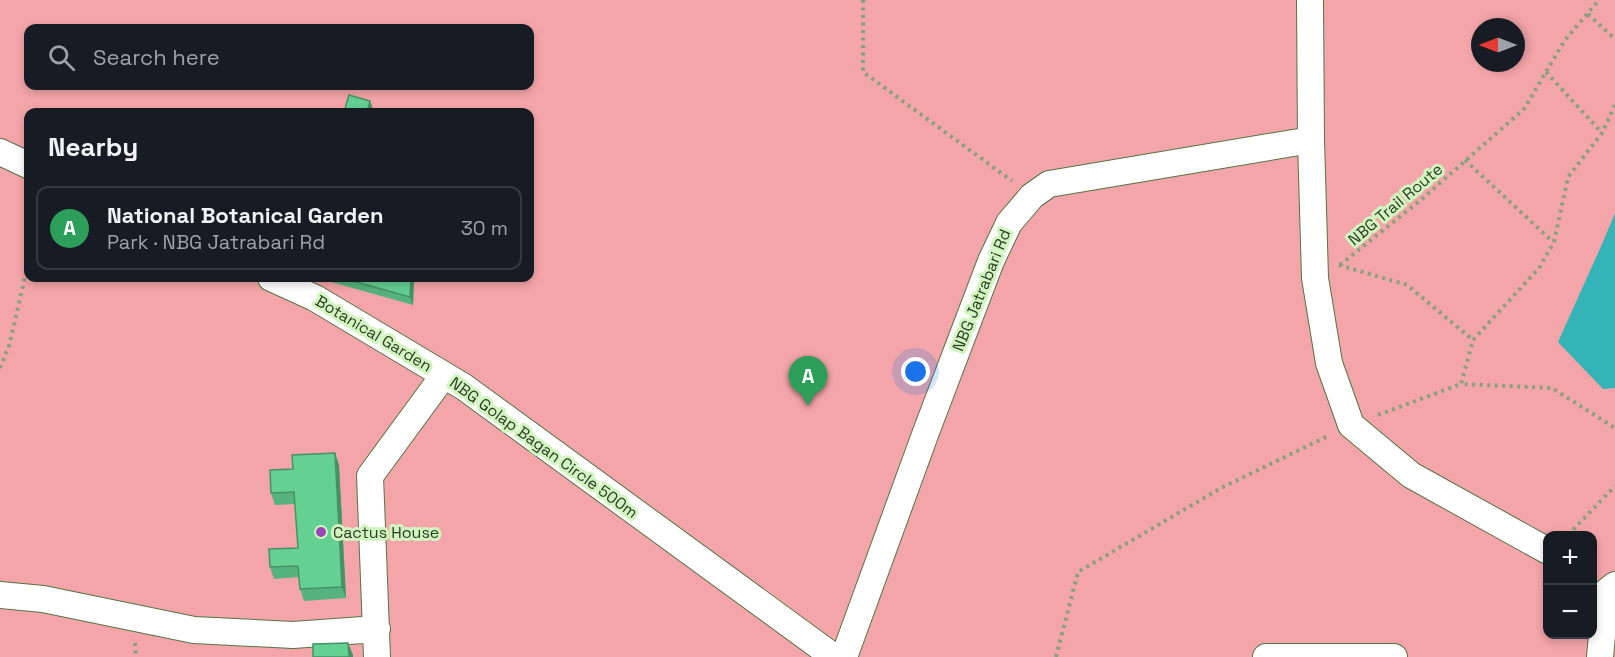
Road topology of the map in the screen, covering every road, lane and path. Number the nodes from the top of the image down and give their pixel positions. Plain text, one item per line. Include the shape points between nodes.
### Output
1 (863, 0) edge
2 (1310, 0) edge
3 (1599, 0) edge
4 (1588, 14) junction
5 (1615, 39) edge
6 (1546, 72) junction
7 (1615, 105) edge
8 (1602, 133) junction
9 (1311, 140) junction
10 (0, 152) edge
11 (1466, 160) junction
12 (24, 163) edge
13 (1032, 196) junction
14 (1554, 242) junction
15 (1340, 265) junction
16 (1315, 278) junction
17 (24, 281) edge
18 (280, 282) edge
19 (1473, 340) junction
20 (0, 368) edge
21 (444, 375) junction
22 (1461, 384) junction
23 (1351, 425) junction
24 (1615, 428) edge
25 (1615, 486) edge
26 (1573, 531) edge
27 (1543, 547) edge
28 (1604, 587) edge
29 (0, 595) edge
30 (377, 629) junction
31 (377, 657) edge
32 (834, 657) edge
33 (844, 657) edge
34 (1056, 657) edge
35 (1266, 657) edge
36 (1331, 657) edge
37 (1394, 657) edge
38 (1600, 657) edge

1 - 13 path via 863,72
2 - 9 street
3 - 4 path, NBG Trail Route
4 - 5 path
4 - 6 path, NBG Trail Route via 1565,40
6 - 8 path
6 - 11 path, NBG Trail Route via 1524,109
7 - 8 path
8 - 14 path via 1568,177
9 - 13 street, NBG Jatrabari Rd via 1049,184
9 - 16 street
10 - 12 street
11 - 14 path, NBG Trail Route
11 - 15 path, NBG Trail Route
13 - 33 street, NBG Jatrabari Rd via 1009,223 991,261
14 - 19 path via 1539,268
15 - 16 path, NBG Trail Route
15 - 19 path, NBG Trail Route via 1407,285
16 - 23 street via 1329,363
17 - 20 path
18 - 21 street, Botanical Garden via 315,298
19 - 22 path
21 - 30 street, NBG Golap Bagan Circle 500m via 370,476
21 - 32 street, NBG Golap Bagan Circle 500m
22 - 23 path
22 - 24 path via 1552,388
23 - 27 street via 1411,475
23 - 34 path via 1221,488 1078,572
25 - 26 path
28 - 38 street
29 - 30 street via 43,599 194,630 293,635
30 - 31 street, NBG Golap Bagan Circle 500m
35 - 36 street
36 - 37 street

